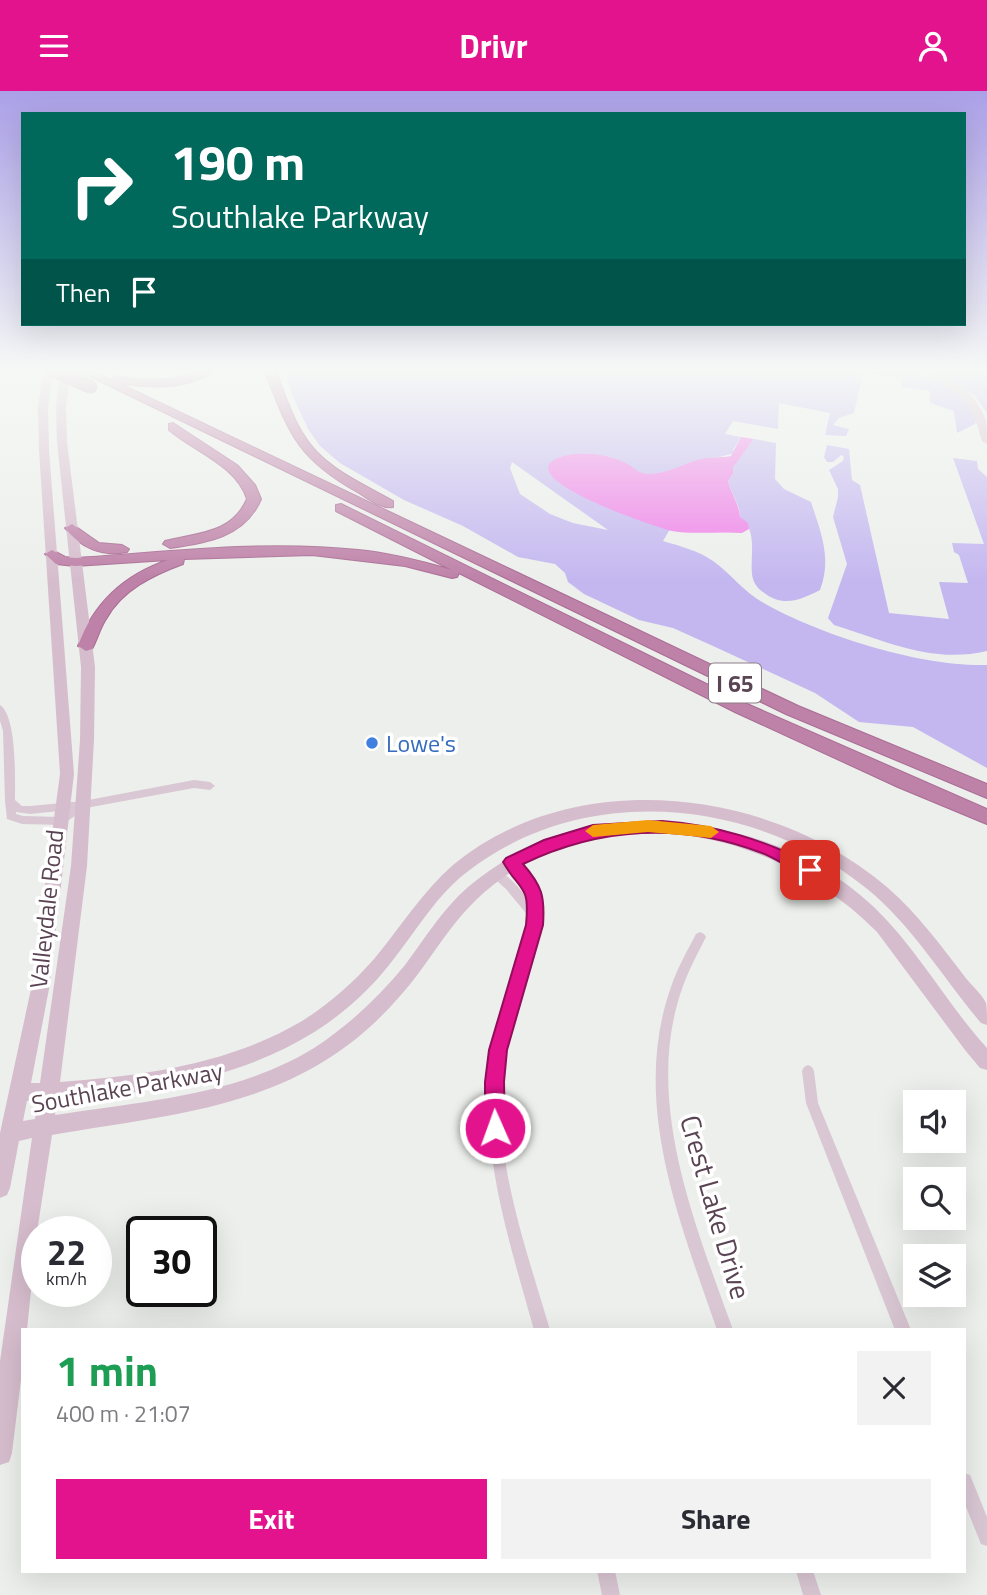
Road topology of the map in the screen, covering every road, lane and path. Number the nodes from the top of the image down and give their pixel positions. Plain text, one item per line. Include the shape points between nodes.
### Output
1 (44, 439) edge
2 (63, 439) edge
3 (188, 439) edge
4 (199, 439) edge
5 (228, 439) edge
6 (302, 439) edge
7 (72, 528) junction
8 (130, 550) junction
9 (208, 553) junction
10 (63, 561) junction
11 (489, 563) junction
12 (516, 597) junction
13 (86, 646) junction
14 (0, 708) edge
15 (210, 786) dead end
16 (987, 791) edge
17 (70, 810) junction
18 (987, 817) edge
19 (484, 851) junction
20 (503, 868) junction
21 (534, 915) junction
22 (700, 937) dead end
23 (987, 1017) edge
24 (987, 1062) edge
25 (808, 1071) dead end
26 (20, 1092) junction
27 (49, 1093) junction
28 (44, 1127) junction
29 (10, 1133) junction
30 (0, 1188) edge
31 (541, 1328) edge
32 (724, 1328) edge
33 (902, 1328) edge
34 (0, 1453) edge
35 (966, 1486) edge
36 (987, 1538) edge
37 (606, 1573) edge
38 (805, 1573) edge
39 (611, 1595) edge
40 (812, 1595) edge

1 - 10 main road, Valleydale Road
2 - 7 main road, Valleydale Road
3 - 8 highway via 240,474 253,492 252,506 243,519 215,535
4 - 12 highway, I 65
5 - 11 highway, I 65
6 - 11 highway via 313,456 342,477
7 - 8 highway via 88,544
7 - 10 main road, Valleydale Road
8 - 10 highway
9 - 10 highway
9 - 12 highway via 280,548 368,554 431,568
9 - 13 highway via 167,565 124,587 97,618
10 - 13 main road, Valleydale Road
10 - 17 main road, Valleydale Road
11 - 16 highway, I 65 via 792,710
12 - 18 highway, I 65 via 817,745
13 - 17 main road, Valleydale Road via 87,740
14 - 17 street via 8,731 9,810 15,819
15 - 17 street via 194,784
17 - 26 main road, Valleydale Road
17 - 27 main road, Valleydale Road via 76,901
19 - 20 main road
19 - 23 main road, Southlake Parkway via 531,827 603,808 676,806 756,823 818,849 870,883 913,923
19 - 27 main road, Southlake Parkway via 437,891 357,990 289,1037 241,1060 201,1072
20 - 21 street via 510,886
20 - 21 street via 531,884 536,895
20 - 24 main road, Southlake Parkway via 572,837 630,827 692,829 769,850 810,870 866,910
20 - 28 main road, Southlake Parkway via 459,907 377,1010 307,1062 252,1087 204,1101
21 - 31 street via 503,1025 494,1111 503,1186
22 - 32 street, Crest Lake Drive via 669,1006 660,1088 669,1156
25 - 33 street via 812,1103
26 - 27 main road, Southlake Parkway
26 - 29 main road, Valleydale Road
27 - 28 main road, Valleydale Road
28 - 29 main road, Southlake Parkway
28 - 34 main road, Valleydale Road
29 - 30 main road, Valleydale Road
35 - 36 street
37 - 39 street
38 - 40 street

